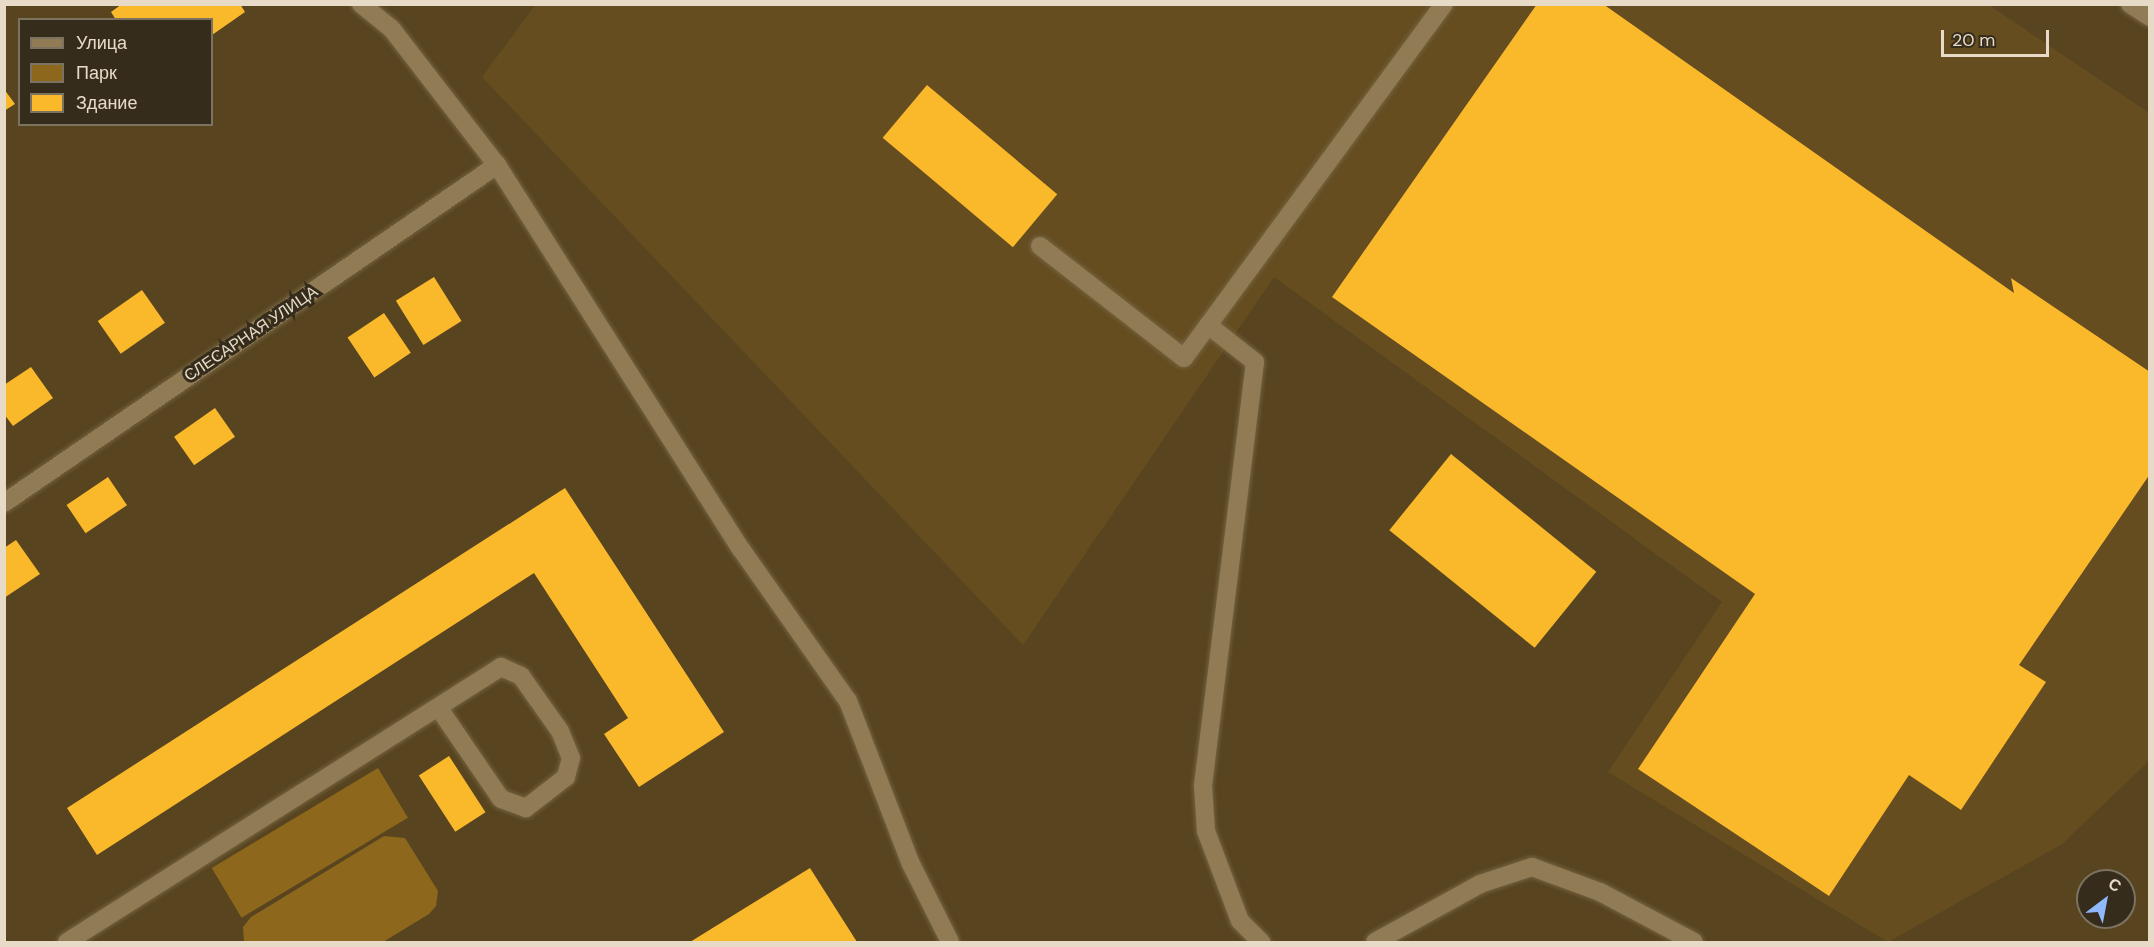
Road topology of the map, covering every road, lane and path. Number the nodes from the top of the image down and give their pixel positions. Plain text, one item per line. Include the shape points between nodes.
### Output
1 (361, 4) edge
2 (1444, 4) edge
3 (2130, 4) edge
4 (2150, 17) edge
5 (497, 165) junction
6 (1040, 246) dead end
7 (1208, 325) junction
8 (4, 503) edge
9 (440, 710) junction
10 (1686, 939) edge
11 (66, 942) edge
12 (950, 942) edge
13 (1261, 942) edge
14 (1375, 942) edge

1 - 5 street via 391,28
2 - 7 street
3 - 4 street
5 - 8 street, СЛЕСАРНАЯ УЛИЦА
5 - 12 street via 741,549 848,701 911,864
6 - 7 street via 1184,358
7 - 13 street via 1255,362 1203,786 1206,831 1240,921
9 - 9 street via 486,673 501,667 521,676 560,731 571,758 566,777 526,808 501,799
9 - 11 street
10 - 14 street via 1600,892 1532,867 1480,884

